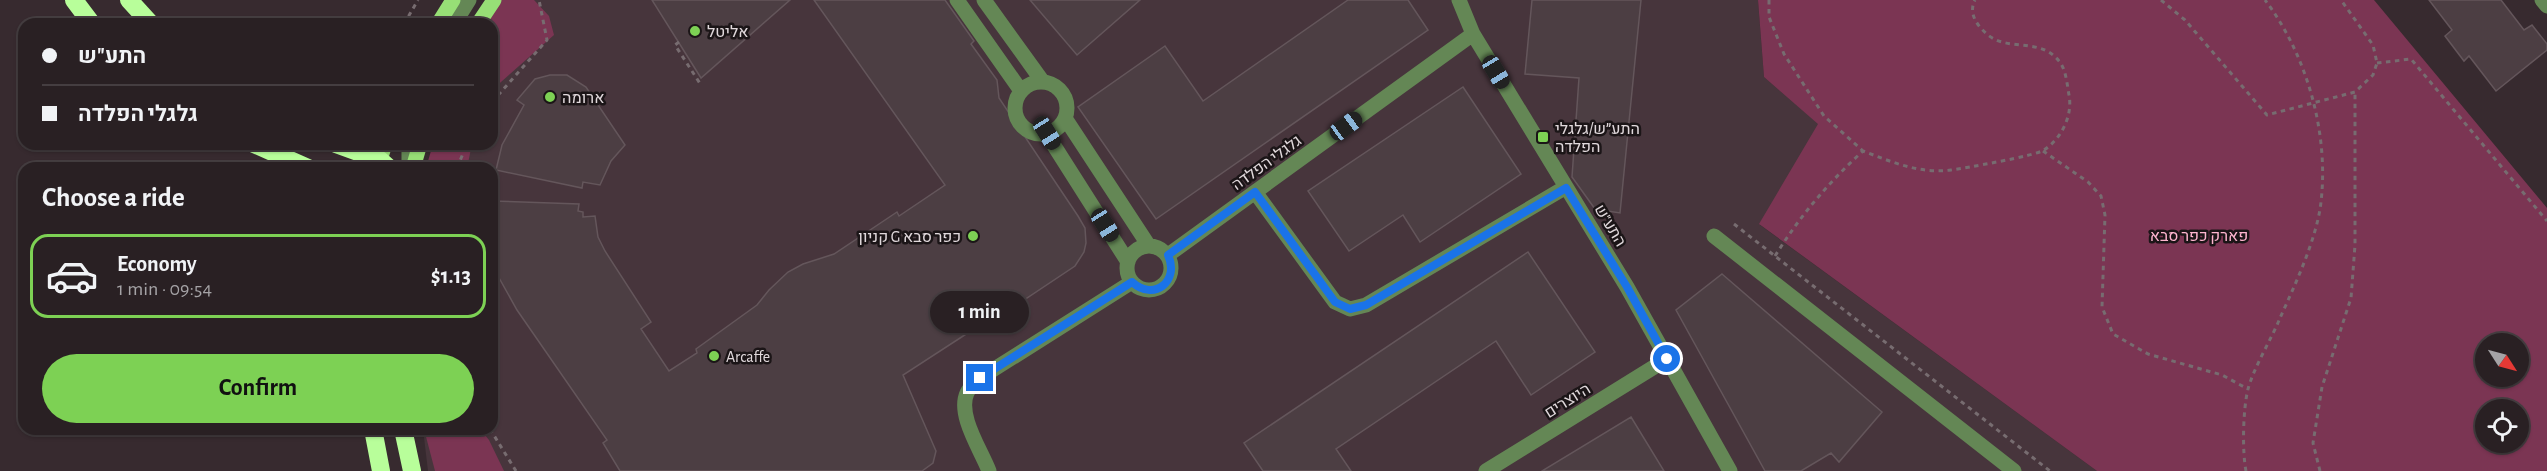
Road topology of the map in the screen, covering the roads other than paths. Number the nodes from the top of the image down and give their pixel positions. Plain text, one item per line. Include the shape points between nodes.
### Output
1 (74, 0) edge
2 (129, 0) edge
3 (453, 0) edge
4 (469, 0) edge
5 (494, 0) edge
6 (957, 0) edge
7 (984, 0) edge
8 (1459, 0) edge
9 (2542, 0) edge
10 (2547, 6) edge
11 (88, 18) edge
12 (146, 18) edge
13 (442, 18) edge
14 (458, 18) edge
15 (482, 18) edge
16 (1473, 34) junction
17 (1043, 81) junction
18 (1021, 91) junction
19 (1065, 118) junction
20 (1047, 133) junction
21 (268, 150) edge
22 (354, 150) edge
23 (383, 160) edge
24 (294, 162) edge
25 (1566, 188) junction
26 (1255, 192) junction
27 (1714, 236) dead end
28 (1149, 246) junction
29 (1168, 255) junction
30 (1128, 262) junction
31 (1132, 282) junction
32 (1667, 359) junction
33 (374, 435) edge
34 (404, 435) edge
35 (381, 471) edge
36 (412, 471) edge
37 (989, 471) edge
38 (1486, 471) edge
39 (1730, 471) edge
40 (2014, 471) edge

1 - 11 highway
2 - 12 highway
3 - 13 main road
4 - 14 street
5 - 15 main road
6 - 18 street
7 - 17 street
8 - 16 street, התע"ש
9 - 10 street
16 - 25 street, התע"ש
16 - 26 street, גלגלי הפלדה
17 - 18 street
17 - 19 street via 1063,94
18 - 20 street via 1015,105 1018,120 1030,132
19 - 20 street
19 - 28 street
20 - 30 street
21 - 24 highway
22 - 23 highway
25 - 26 street via 1366,305 1350,309 1335,302
25 - 32 street, התע"ש
26 - 29 street, גלגלי הפלדה
27 - 40 street
28 - 29 street
28 - 30 street via 1136,250
29 - 31 street via 1172,269 1160,288 1145,290
30 - 31 street
31 - 37 street via 980,378 967,393 965,408 970,430
32 - 38 street, היוצרים
32 - 39 street, התע"ש
33 - 35 highway
34 - 36 highway

